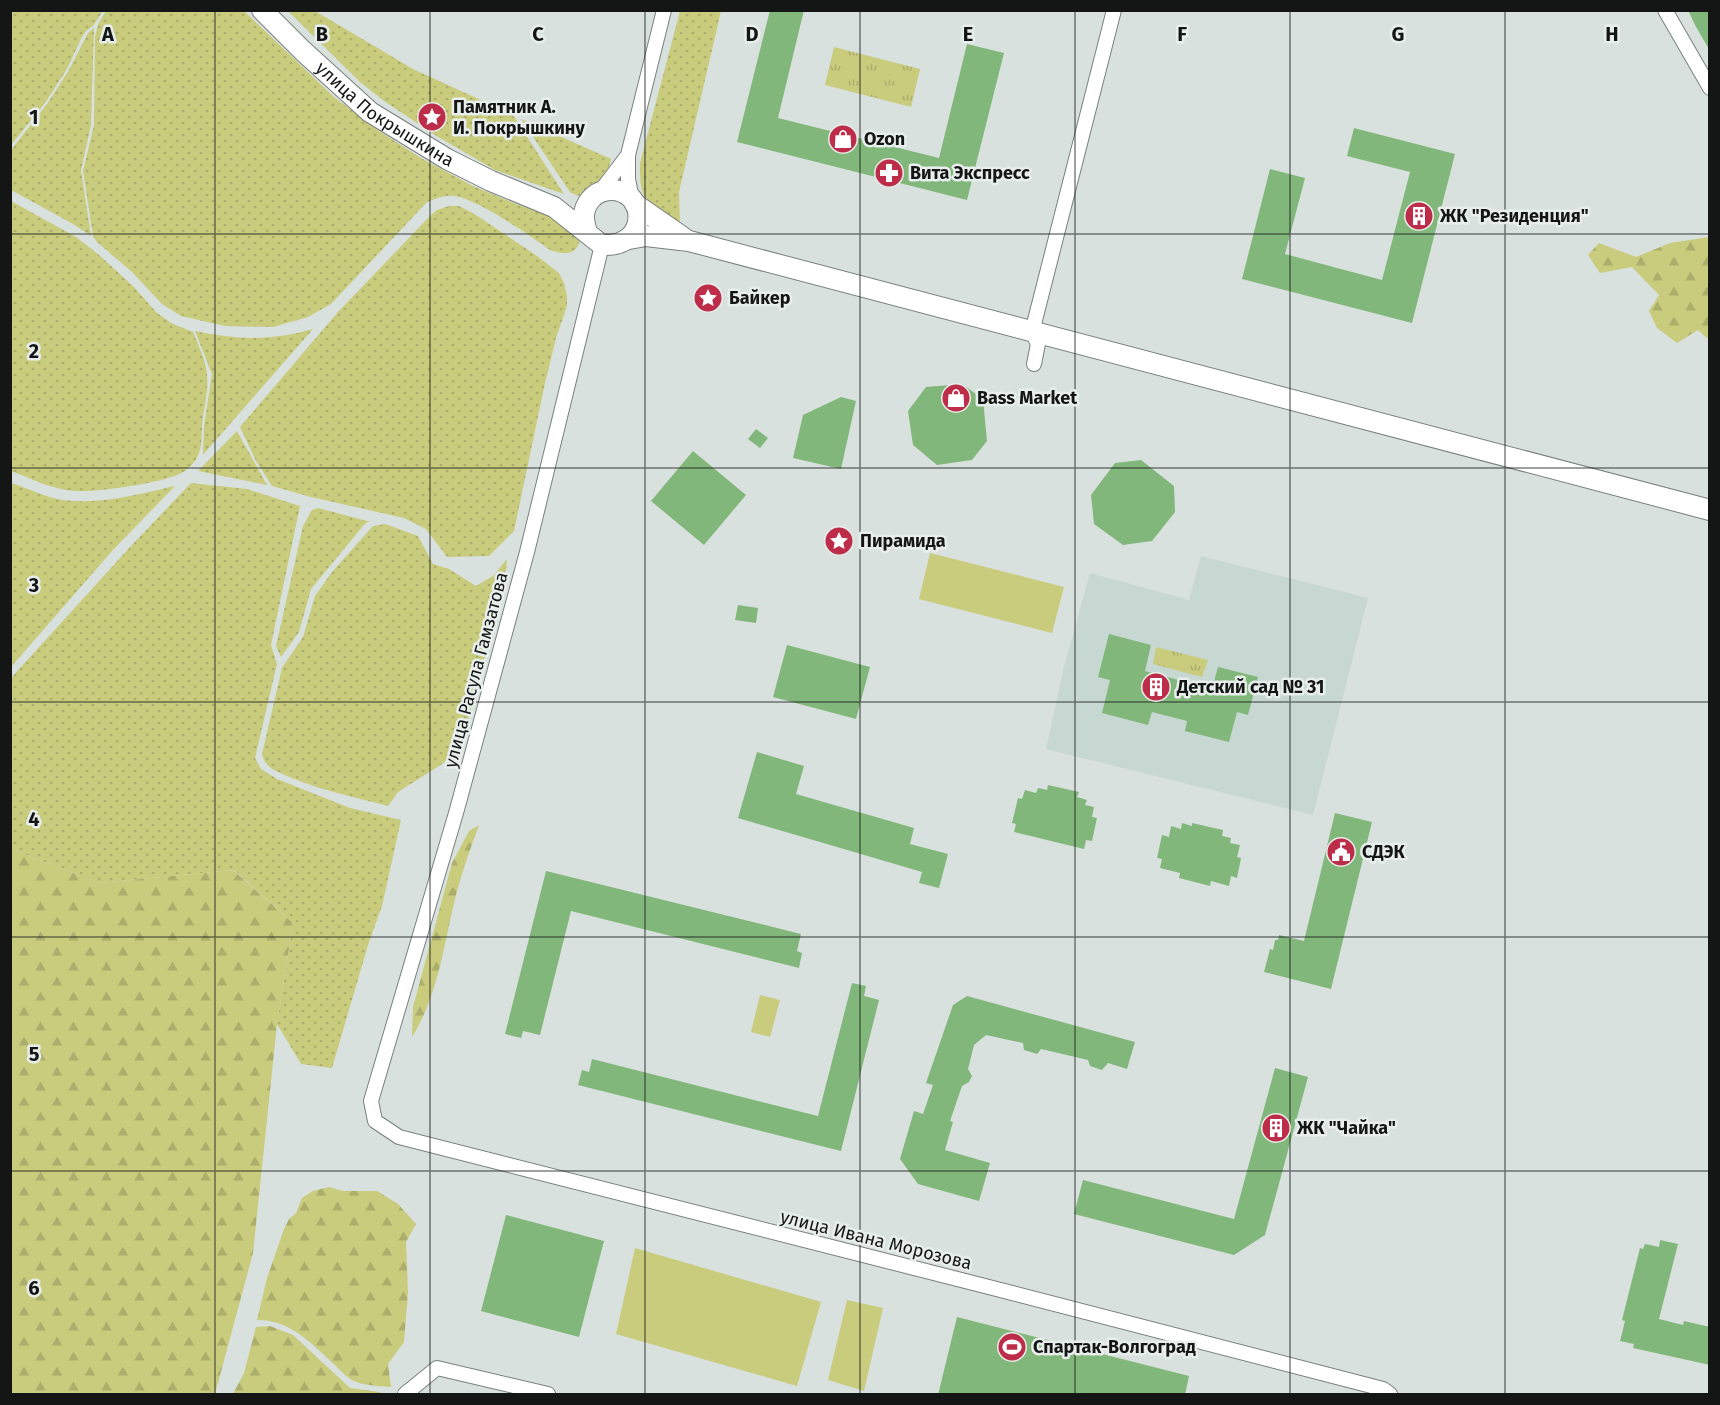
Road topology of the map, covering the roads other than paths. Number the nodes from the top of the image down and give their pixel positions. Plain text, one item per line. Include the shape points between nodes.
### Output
1 (262, 10) edge
2 (664, 10) edge
3 (1114, 10) edge
4 (1665, 10) edge
5 (1710, 88) edge
6 (628, 155) junction
7 (525, 194) junction
8 (596, 195) junction
9 (633, 201) junction
10 (587, 232) junction
11 (629, 239) junction
12 (689, 241) junction
13 (602, 245) junction
14 (1032, 332) junction
15 (1034, 364) dead end
16 (1710, 510) edge
17 (371, 1101) joint
18 (405, 1395) edge
19 (548, 1395) edge
20 (1390, 1395) edge

1 - 7 main road, улица Покрышкина via 370,112 447,159
2 - 6 street
3 - 14 street
4 - 5 street
6 - 8 street
6 - 9 street
7 - 8 main road, улица Покрышкина via 561,201
7 - 10 main road, улица Покрышкина via 554,207
8 - 9 main road via 616,191
8 - 10 main road via 584,213
9 - 11 main road via 638,222
9 - 12 main road
10 - 13 main road
11 - 12 main road via 646,236
11 - 13 main road
12 - 14 main road
13 - 17 street, улица Расула Гамзатова via 456,813
14 - 15 street via 1038,344
14 - 16 main road
17 - 20 street, улица Ивана Морозова via 375,1121 399,1137 1383,1389
18 - 19 street via 437,1368

